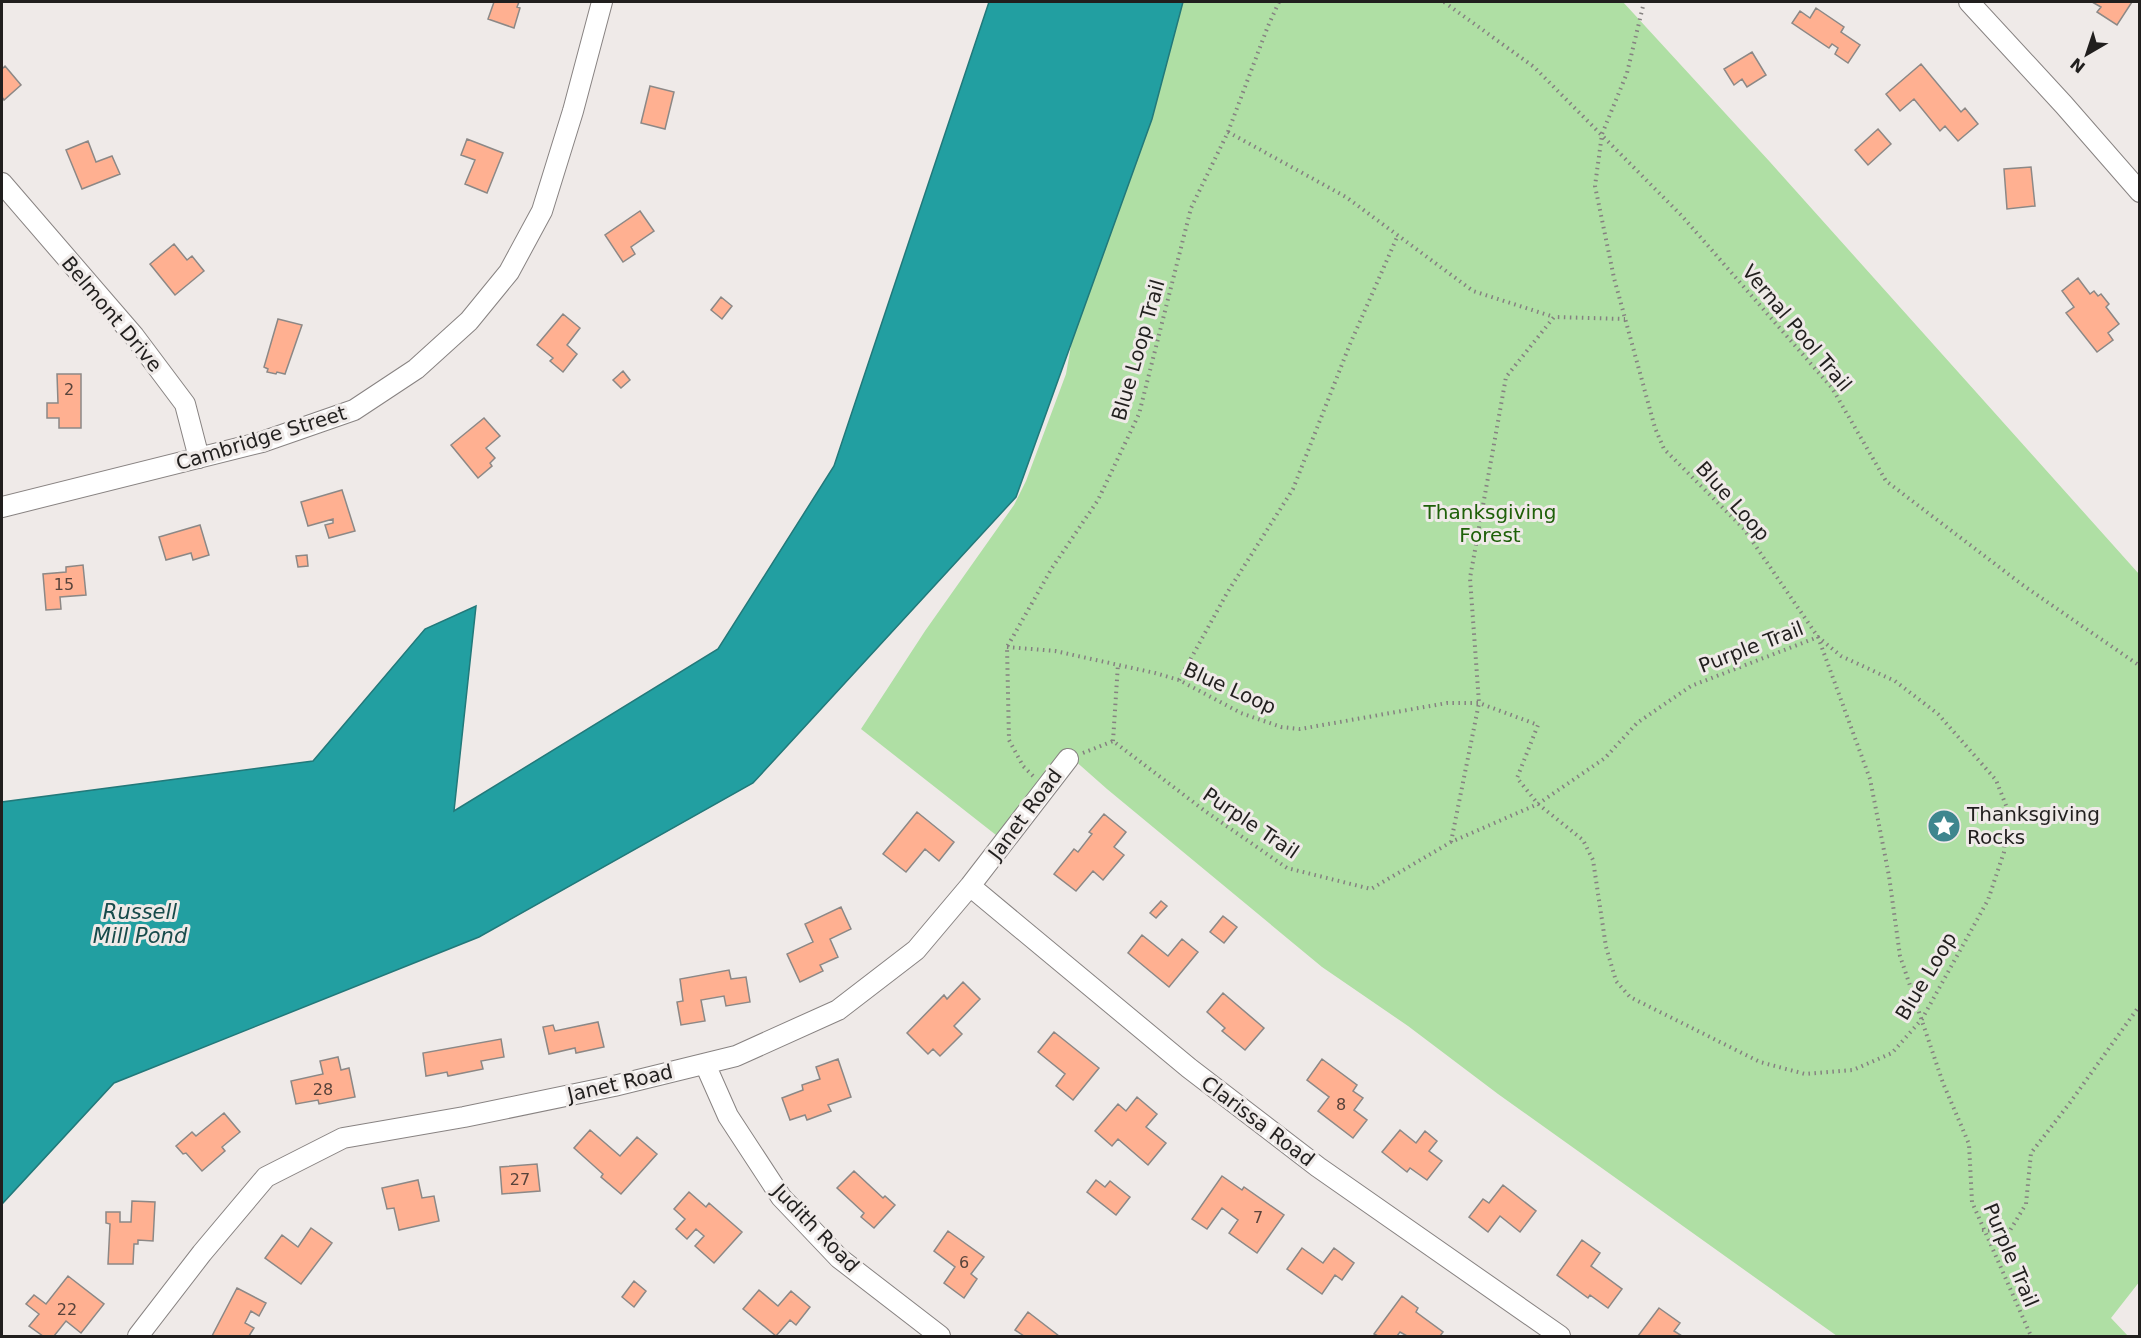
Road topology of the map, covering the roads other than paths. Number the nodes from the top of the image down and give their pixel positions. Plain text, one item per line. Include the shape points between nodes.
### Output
1 (602, 2) edge
2 (1969, 2) edge
3 (2, 183) edge
4 (2139, 192) edge
5 (199, 458) junction
6 (2, 507) edge
7 (1068, 759) road end
8 (970, 886) junction
9 (705, 1064) junction
10 (138, 1336) edge
11 (940, 1336) edge
12 (1560, 1336) edge

1 - 5 street, Cambridge Street via 542,211 508,272 469,321 416,369 354,410 262,442
2 - 4 street
3 - 5 street, Belmont Drive via 134,336 185,404
5 - 6 street, Cambridge Street
7 - 8 street, Janet Road
8 - 9 street, Janet Road via 916,950 838,1010 736,1056
8 - 12 street, Clarissa Road via 1207,1083 1318,1167
9 - 10 street, Janet Road via 464,1117 343,1138 266,1177
9 - 11 street, Judith Road via 728,1116 781,1197 839,1258

